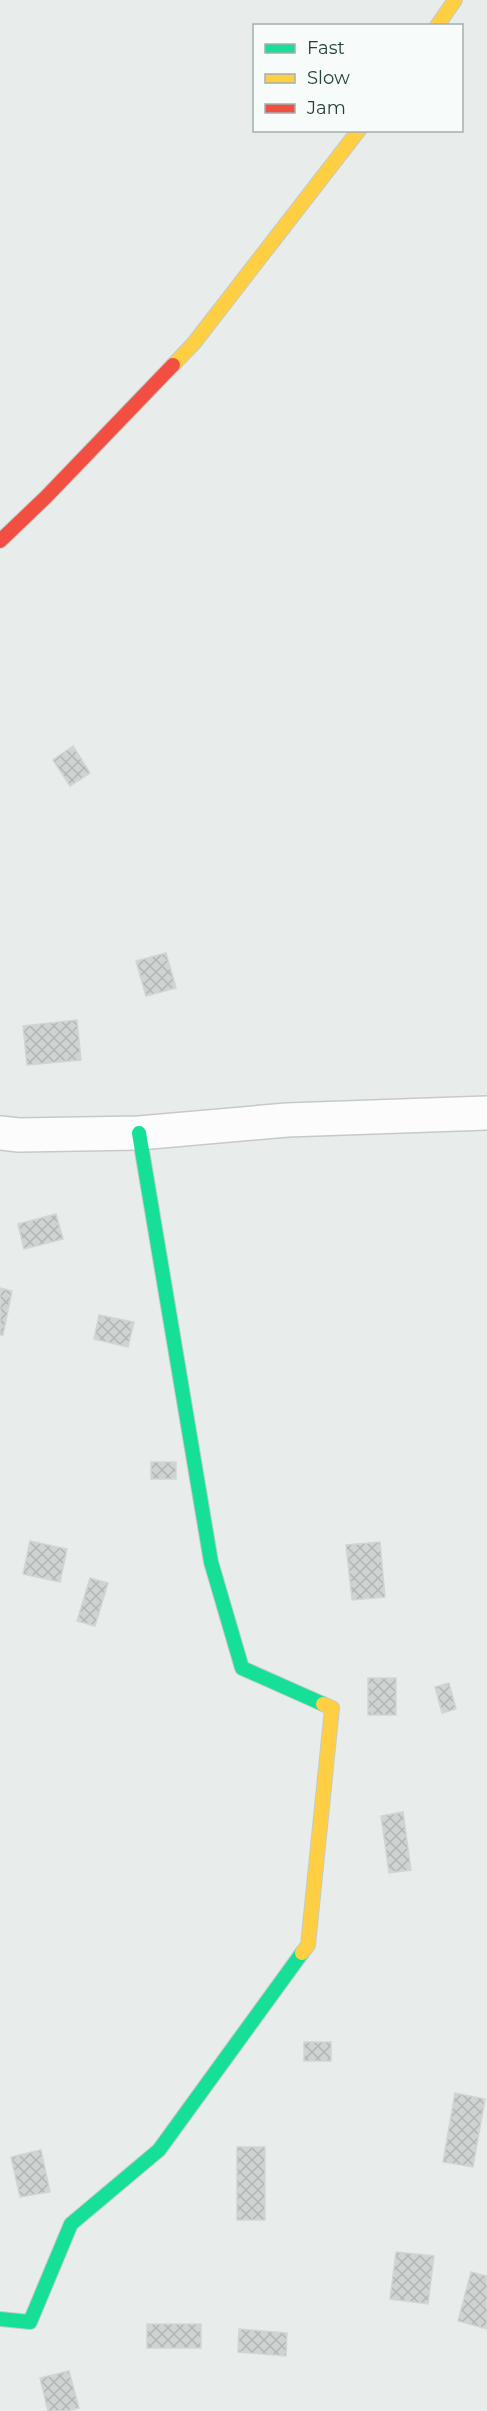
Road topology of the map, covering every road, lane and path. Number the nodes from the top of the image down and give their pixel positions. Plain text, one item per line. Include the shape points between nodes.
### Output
1 (455, 0) edge
2 (438, 24) edge
3 (357, 132) edge
4 (0, 541) edge
5 (487, 1113) edge
6 (0, 1133) edge
7 (139, 1133) junction
8 (0, 2319) edge

1 - 2 street
3 - 4 street via 194,343
5 - 7 street via 286,1120
6 - 7 street
7 - 8 street via 211,1562 242,1668 332,1708 308,1945 159,2150 71,2224 30,2322

